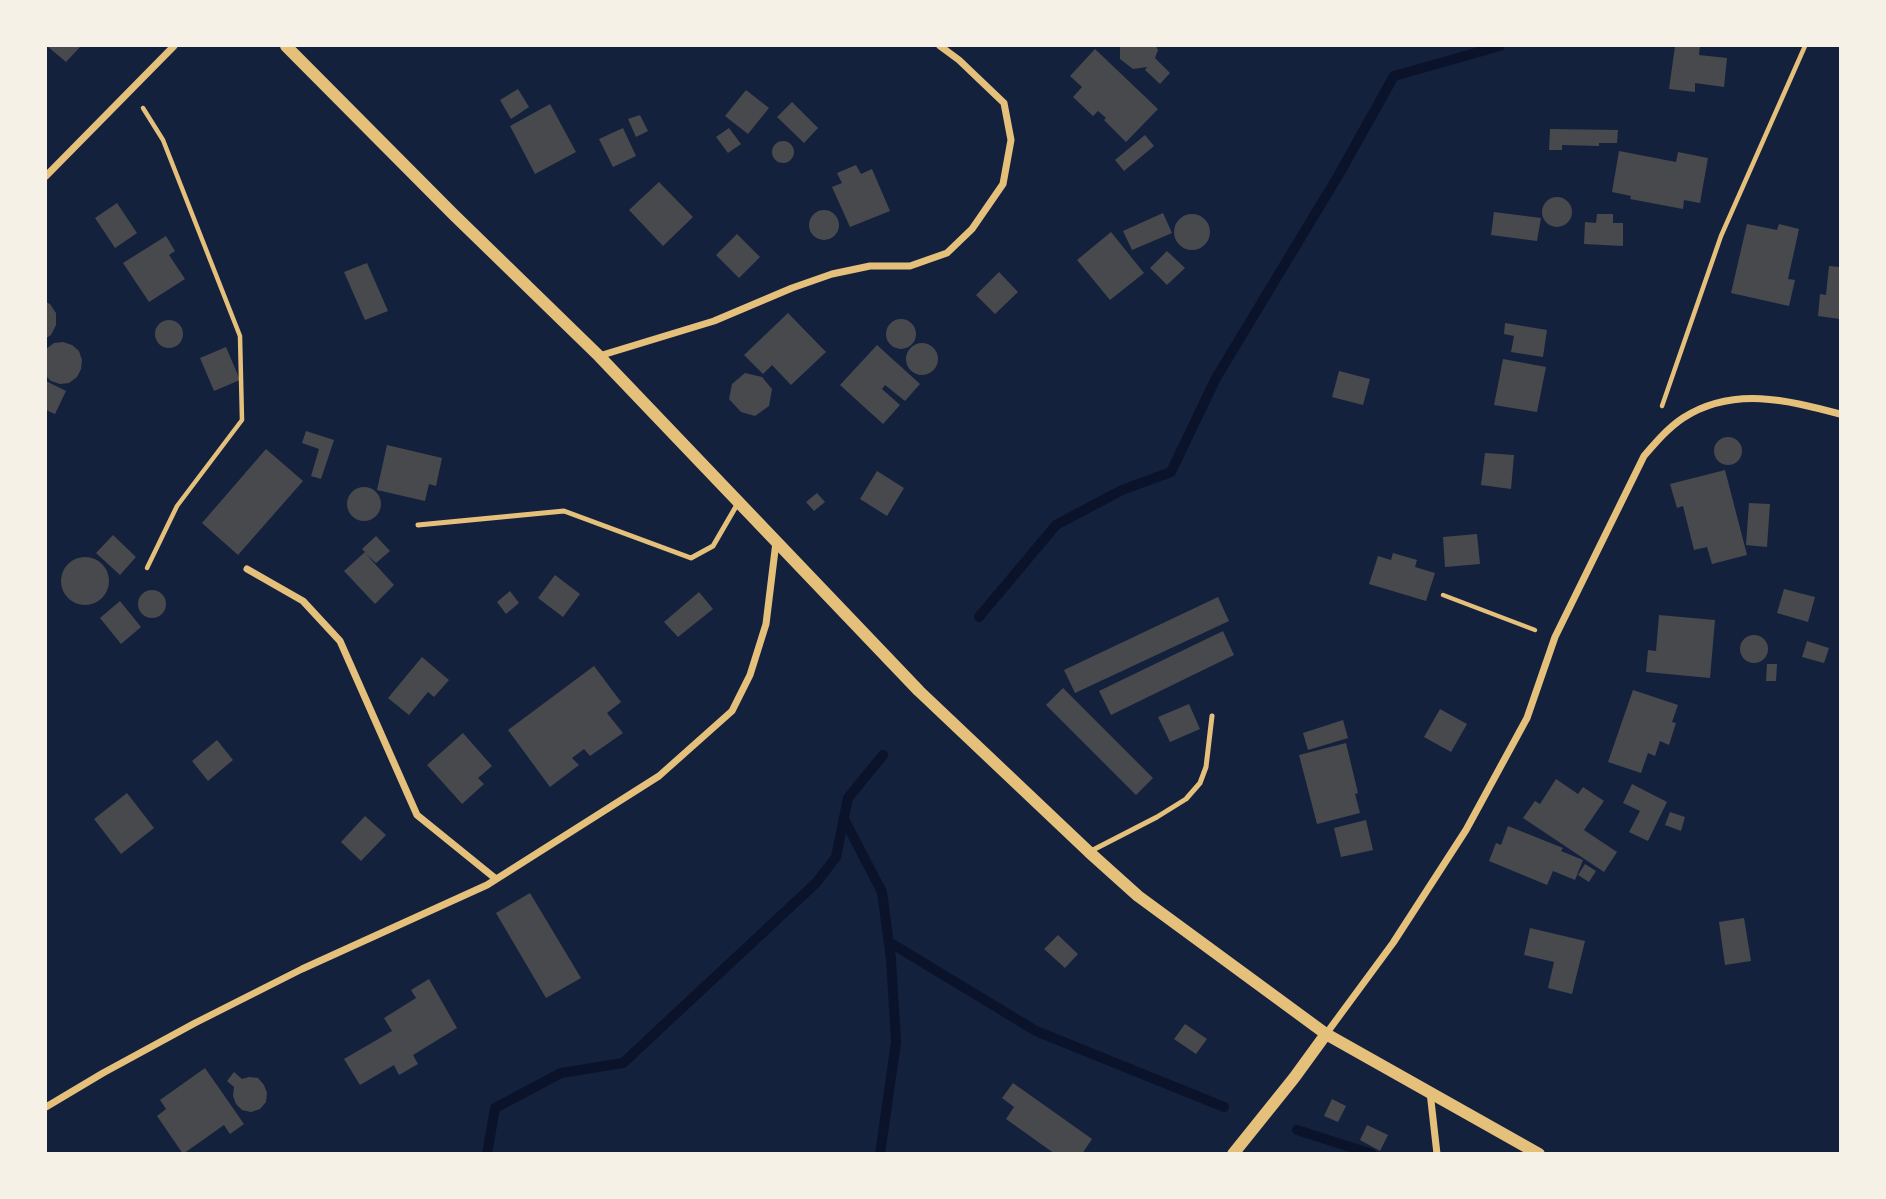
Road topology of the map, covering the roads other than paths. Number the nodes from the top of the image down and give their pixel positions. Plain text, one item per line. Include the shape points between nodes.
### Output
1 (174, 46) edge
2 (286, 46) edge
3 (940, 46) edge
4 (46, 176) edge
5 (599, 356) junction
6 (1840, 414) edge
7 (738, 503) junction
8 (418, 525) dead end
9 (776, 541) junction
10 (247, 569) dead end
11 (1212, 716) dead end
12 (1089, 852) junction
13 (496, 879) junction
14 (1326, 1034) junction
15 (1430, 1092) junction
16 (46, 1107) edge
17 (1233, 1153) edge
18 (1437, 1153) edge
19 (1539, 1153) edge

1 - 4 street
2 - 5 street
3 - 5 street via 1004,103 1012,140 1003,184 972,229 947,253 910,266 870,266 832,274 714,321
5 - 7 street
6 - 14 street via 1782,400 1729,400 1684,418 1644,456 1555,637 1527,718 1466,830 1393,943
7 - 8 lane via 713,546 691,558 564,511
7 - 9 street
9 - 12 street via 919,691
9 - 13 street via 766,624 750,675 732,711 659,776
10 - 13 street via 303,601 340,641 417,815
11 - 12 lane via 1206,767 1186,799
12 - 14 street via 1148,904
13 - 16 street via 195,1023
14 - 15 street
14 - 17 street
15 - 18 street
15 - 19 street

